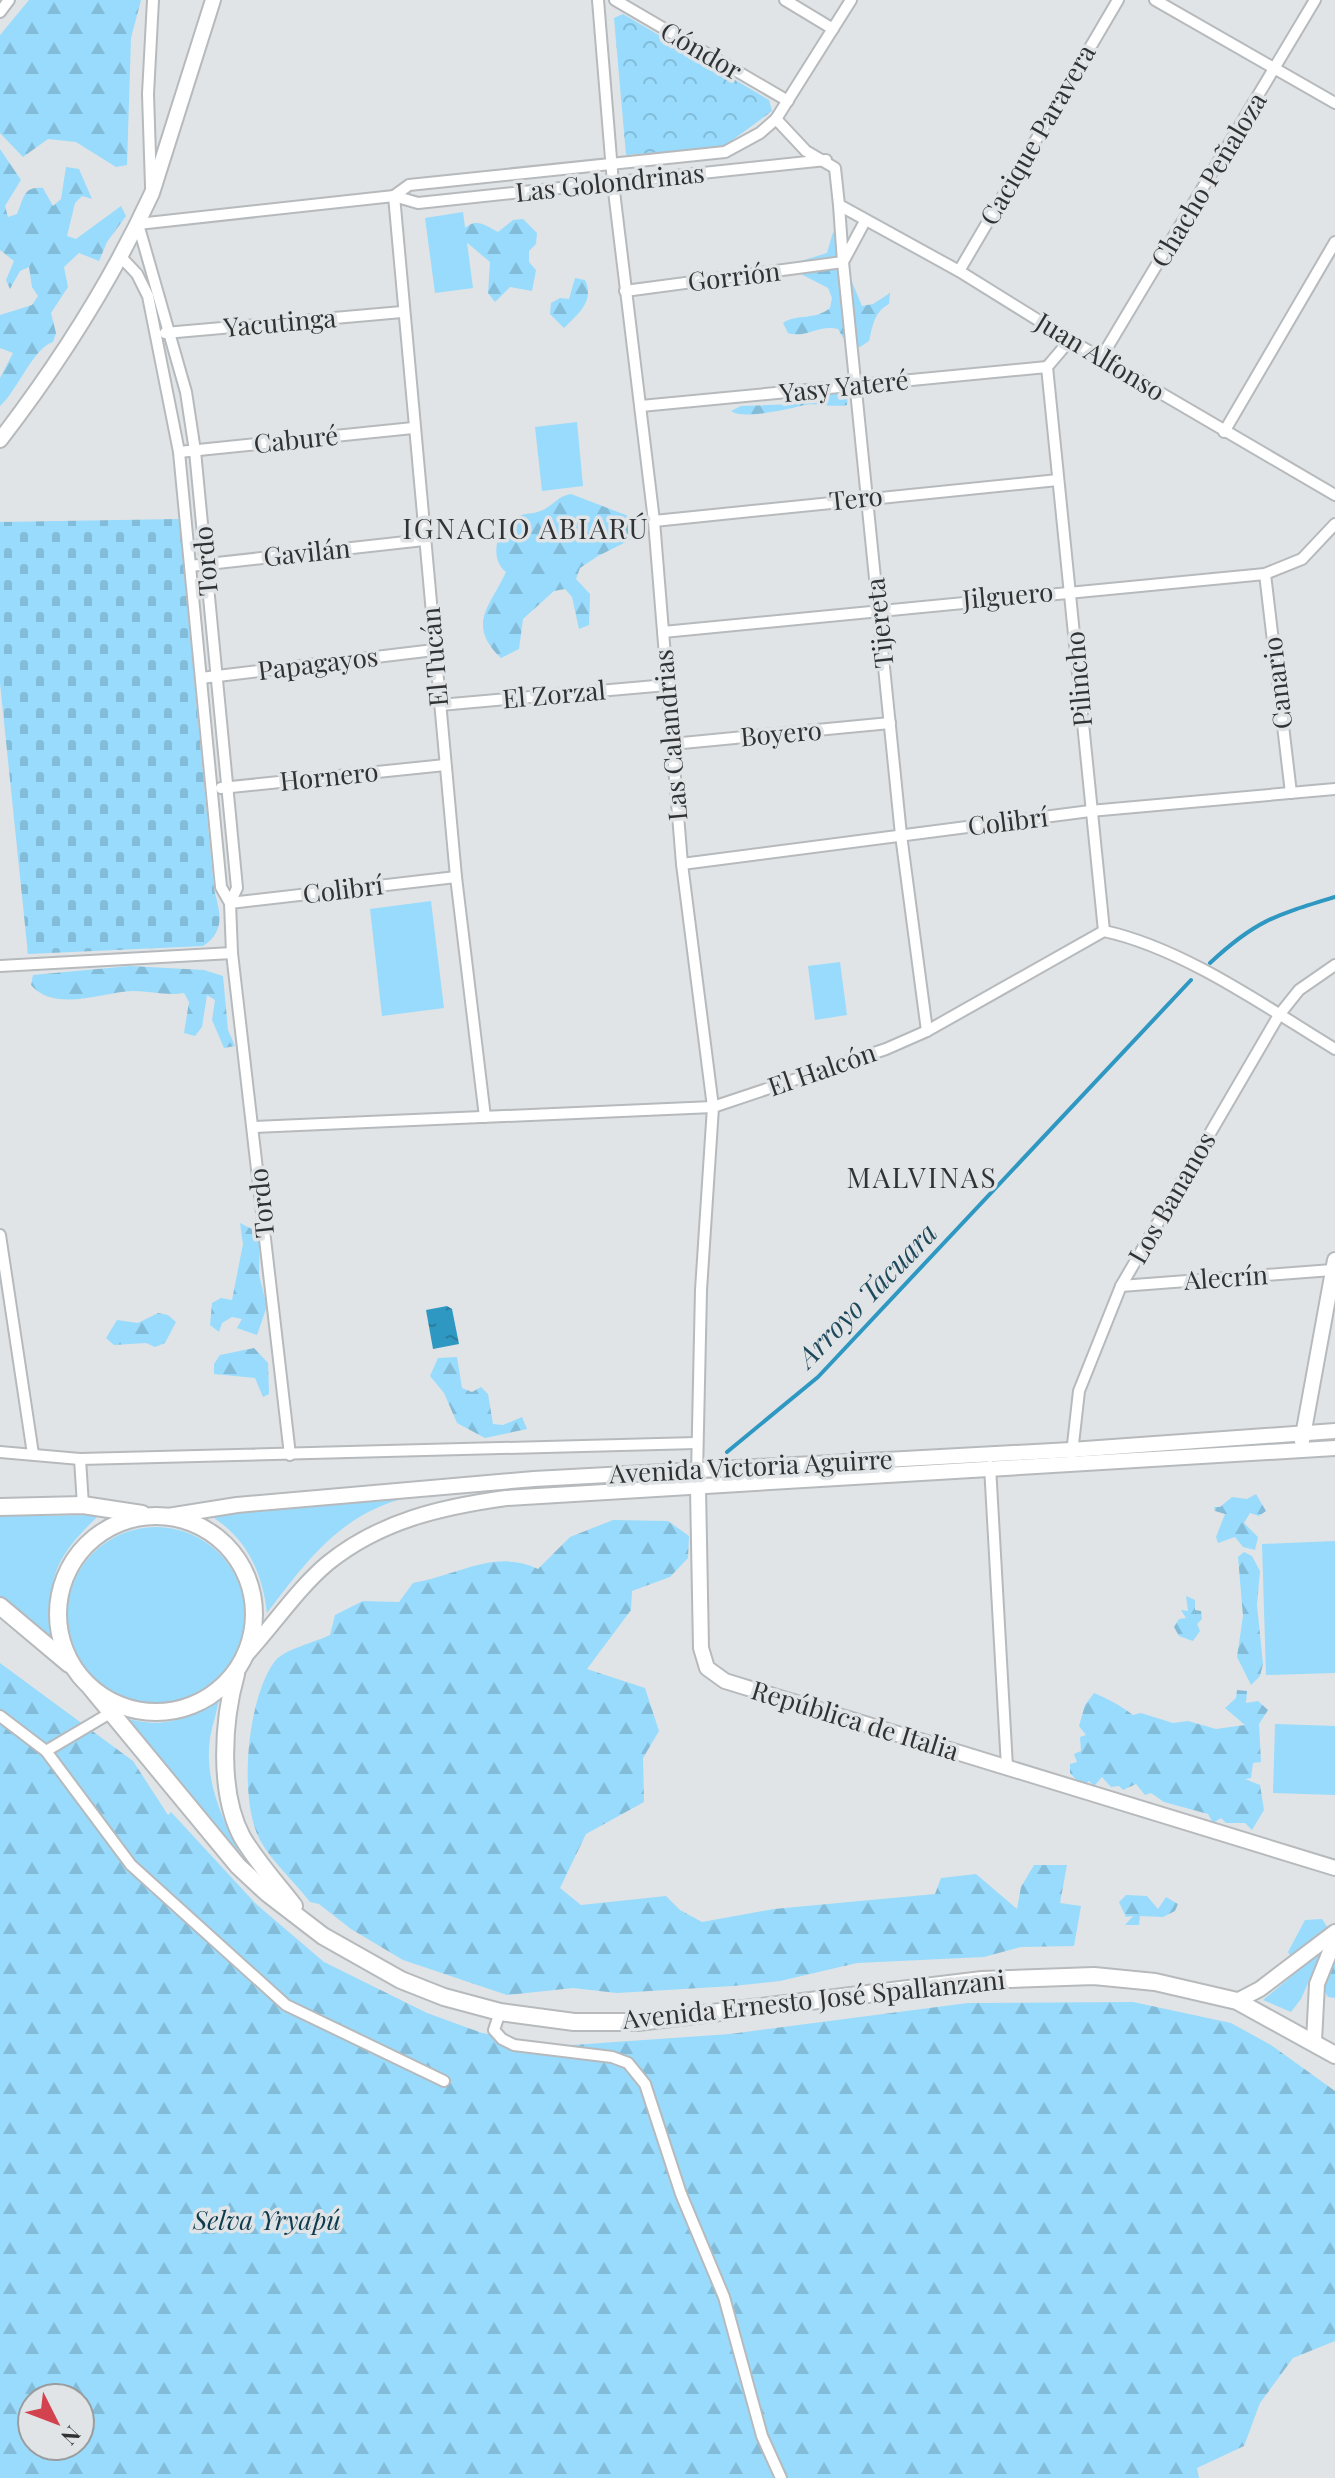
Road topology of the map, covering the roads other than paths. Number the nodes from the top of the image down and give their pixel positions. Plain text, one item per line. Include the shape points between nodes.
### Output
1 (9, 0) edge
2 (153, 0) edge
3 (213, 0) edge
4 (598, 0) edge
5 (615, 0) edge
6 (785, 0) edge
7 (851, 0) edge
8 (1118, 0) edge
9 (1155, 0) edge
10 (1315, 0) edge
11 (0, 12) edge
12 (833, 29) junction
13 (1276, 68) junction
14 (788, 101) junction
15 (1335, 103) edge
16 (776, 119) junction
17 (826, 160) junction
18 (612, 164) junction
19 (613, 183) junction
20 (152, 193) junction
21 (394, 196) junction
22 (839, 205) junction
23 (865, 221) junction
24 (138, 224) junction
25 (1335, 242) edge
26 (120, 256) junction
27 (843, 262) junction
28 (959, 271) junction
29 (625, 291) junction
30 (402, 312) junction
31 (171, 332) junction
32 (157, 334) junction
33 (1070, 340) junction
34 (1101, 358) junction
35 (1047, 367) junction
36 (855, 386) junction
37 (641, 406) junction
38 (413, 428) junction
39 (1224, 432) junction
40 (0, 440) edge
41 (195, 451) junction
42 (179, 452) junction
43 (1058, 480) junction
44 (1335, 495) edge
45 (867, 497) junction
46 (654, 521) junction
47 (1335, 524) edge
48 (424, 540) junction
49 (206, 564) junction
50 (190, 566) junction
51 (1265, 574) junction
52 (1071, 590) junction
53 (879, 609) junction
54 (663, 632) junction
55 (434, 650) junction
56 (217, 676) junction
57 (201, 678) junction
58 (667, 685) junction
59 (440, 705) junction
60 (890, 723) junction
61 (672, 744) junction
62 (445, 765) junction
63 (227, 787) junction
64 (212, 788) junction
65 (1335, 789) edge
66 (1291, 793) junction
67 (1090, 811) junction
68 (901, 835) junction
69 (682, 864) junction
70 (456, 877) junction
71 (230, 903) junction
72 (1104, 931) junction
73 (232, 953) junction
74 (1335, 965) edge
75 (0, 966) edge
76 (1279, 1015) junction
77 (927, 1031) junction
78 (1335, 1049) edge
79 (713, 1107) junction
80 (485, 1117) junction
81 (253, 1127) junction
82 (0, 1235) edge
83 (1334, 1265) edge
84 (1121, 1286) junction
85 (1335, 1431) edge
86 (1303, 1433) junction
87 (696, 1443) junction
88 (1335, 1448) edge
89 (1302, 1450) junction
90 (0, 1452) edge
91 (33, 1454) junction
92 (290, 1455) junction
93 (1072, 1456) junction
94 (80, 1459) junction
95 (990, 1466) junction
96 (696, 1470) junction
97 (698, 1488) junction
98 (83, 1505) junction
99 (0, 1507) edge
100 (162, 1516) junction
101 (0, 1606) edge
102 (241, 1662) junction
103 (74, 1668) junction
104 (117, 1711) junction
105 (0, 1716) edge
106 (46, 1751) junction
107 (1007, 1767) junction
108 (1335, 1868) edge
109 (302, 1917) junction
110 (1335, 1932) edge
111 (1335, 1939) edge
112 (1237, 2001) junction
113 (500, 2012) junction
114 (1314, 2041) junction
115 (1335, 2055) edge
116 (444, 2081) dead end
117 (781, 2478) edge

1 - 11 street
2 - 20 street via 148,94
3 - 20 main road
4 - 18 street, Las Calandrias
5 - 14 street, Cóndor
6 - 12 street
7 - 12 street
8 - 28 street, Cacique Paravera
9 - 13 street
10 - 13 street, Chacho Peñaloza
12 - 14 street
13 - 15 street
13 - 34 street, Chacho Peñaloza
14 - 16 street
16 - 17 street via 806,151
16 - 18 street, Las Golondrinas via 725,152
17 - 19 street, Las Golondrinas
17 - 22 street, Tijereta via 835,168
18 - 19 street, Las Calandrias
18 - 21 street, Las Golondrinas via 409,185
19 - 21 street, Las Golondrinas via 418,203
19 - 29 street, Las Calandrias
20 - 24 main road
21 - 24 street, Las Golondrinas
21 - 30 street, El Tucán
22 - 23 street, Juan Alfonso
22 - 27 street, Tijereta
23 - 27 street
23 - 28 street, Juan Alfonso
24 - 26 main road
24 - 31 street, Tordo
25 - 39 street
26 - 32 street, Tordo via 148,296
26 - 40 main road via 71,344
27 - 29 street, Gorrión
27 - 36 street, Tijereta
28 - 33 street, Juan Alfonso
29 - 37 street, Las Calandrias
30 - 31 street, Yacutinga
30 - 38 street, El Tucán
31 - 32 street, Yacutinga
31 - 41 street, Tordo
32 - 42 street, Tordo
33 - 34 street, Juan Alfonso
33 - 35 street
34 - 39 street, Juan Alfonso
35 - 36 street, Yasy Yateré
35 - 43 street, Pilincho
36 - 37 street, Yasy Yateré
36 - 45 street, Tijereta
37 - 46 street, Las Calandrias
38 - 41 street, Caburé
38 - 48 street, El Tucán
39 - 44 street, Juan Alfonso
41 - 42 street, Caburé
41 - 49 street, Tordo
42 - 50 street, Tordo
43 - 45 street, Tero
43 - 52 street, Pilincho
45 - 46 street, Tero
45 - 53 street, Tijereta
46 - 54 street, Las Calandrias
47 - 51 street, Jilguero via 1302,559
48 - 49 street, Gavilán
48 - 55 street, El Tucán
49 - 50 street, Gavilán
49 - 56 street, Tordo
50 - 57 street, Tordo
51 - 52 street, Jilguero
51 - 66 street, Canario
52 - 53 street, Jilguero
52 - 67 street, Pilincho
53 - 54 street, Jilguero
53 - 60 street, Tijereta
54 - 58 street, Las Calandrias
55 - 56 street, Papagayos
55 - 59 street, El Tucán
56 - 57 street, Papagayos
56 - 63 street, Tordo
57 - 64 street, Tordo
58 - 59 street, El Zorzal
58 - 61 street, Las Calandrias
59 - 62 street, El Tucán
60 - 61 street, Boyero
60 - 68 street, Tijereta
61 - 69 street, Las Calandrias
62 - 63 street, Hornero
62 - 70 street, El Tucán
63 - 64 street, Hornero
63 - 71 street, Tordo via 237,888
64 - 71 street, Tordo via 221,887
65 - 66 street, Colibrí
66 - 67 street, Colibrí
67 - 68 street, Colibrí
67 - 72 street, Pilincho
68 - 69 street, Colibrí
68 - 77 street, Tijereta
69 - 79 street, Las Calandrias
70 - 71 street, Colibrí
70 - 80 street, El Tucán
71 - 73 street, Tordo
72 - 76 street via 1177,957
72 - 77 street, El Halcón
73 - 75 street
73 - 81 street, Tordo
74 - 76 street, Los Bananos via 1299,990
76 - 78 street
76 - 84 street, Los Bananos
77 - 79 street, El Halcón
79 - 80 street, El Halcón
79 - 87 street, Las Calandrias
80 - 81 street, El Halcón
81 - 92 street, Tordo
82 - 91 street
83 - 84 street, Alecrín
83 - 86 main road
84 - 93 street, Los Bananos via 1086,1365
85 - 86 main road, Avenida Victoria Aguirre
86 - 89 main road
86 - 93 main road, Avenida Victoria Aguirre
87 - 92 street
87 - 96 street, Las Calandrias
88 - 89 main road, Avenida Victoria Aguirre
89 - 93 main road, Avenida Victoria Aguirre
90 - 91 street
91 - 94 street
92 - 94 street
93 - 95 main road, Avenida Victoria Aguirre
93 - 96 main road, Avenida Victoria Aguirre
94 - 98 street
95 - 97 main road, Avenida Victoria Aguirre
95 - 107 street
96 - 97 street, Las Calandrias
96 - 100 main road, Avenida Victoria Aguirre via 534,1479
97 - 102 main road, Avenida Victoria Aguirre via 506,1498 455,1505 389,1524 328,1563
97 - 107 main road, República de Italia via 701,1648 707,1668 725,1681
98 - 99 highway
98 - 100 highway
100 - 102 highway via 211,1532 242,1566 255,1611
100 - 103 highway via 106,1530 70,1568 58,1619
101 - 103 highway
102 - 104 highway via 224,1685 186,1708
102 - 109 highway, Avenida Ernesto José Spallanzani via 224,1739 232,1803 241,1835
103 - 104 highway, Avenida Ernesto José Spallanzani
104 - 106 street
104 - 109 highway, Avenida Ernesto José Spallanzani via 238,1866
105 - 106 street
106 - 116 street via 131,1865 286,2005
107 - 108 main road, República de Italia
109 - 113 highway, Avenida Ernesto José Spallanzani via 323,1936 401,1980
110 - 112 main road
111 - 114 main road via 1317,1984
112 - 113 highway, Avenida Ernesto José Spallanzani via 1155,1982 1050,1975 638,2022 574,2022
112 - 114 highway, Avenida Ernesto José Spallanzani
113 - 117 street via 494,2030 514,2045 612,2057 628,2063 645,2084 681,2194 724,2297 762,2436
114 - 115 highway, Avenida Ernesto José Spallanzani

